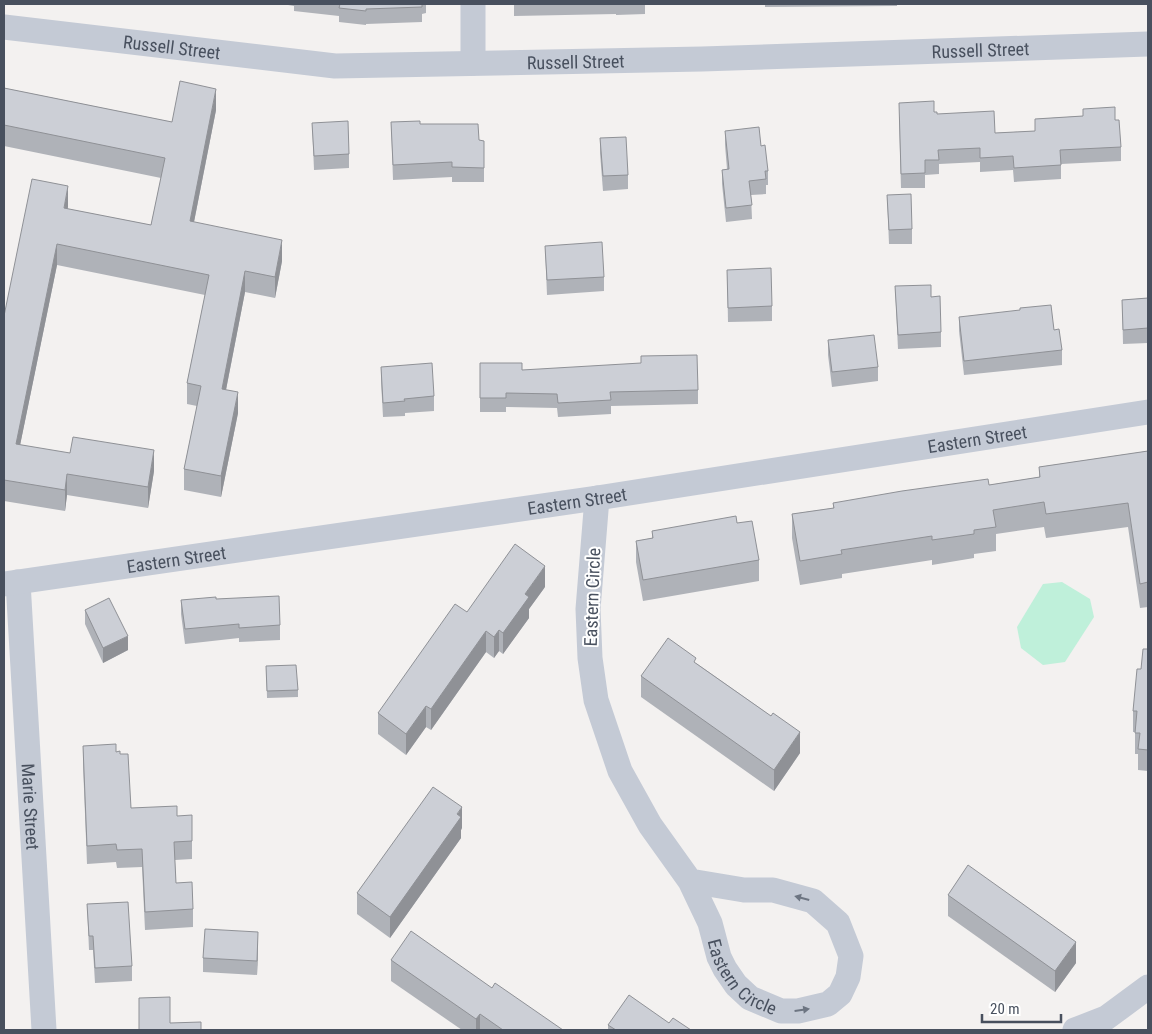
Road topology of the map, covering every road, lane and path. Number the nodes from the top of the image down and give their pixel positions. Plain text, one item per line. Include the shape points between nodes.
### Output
1 (473, 4) edge
2 (4, 27) edge
3 (1148, 44) edge
4 (473, 63) junction
5 (1148, 412) edge
6 (597, 498) junction
7 (11, 583) edge
8 (690, 881) junction
9 (1148, 987) edge
10 (44, 1030) edge
11 (1075, 1030) edge

1 - 4 street
2 - 4 street, Russell Street via 335,66
3 - 4 street, Russell Street
5 - 6 street, Eastern Street
6 - 7 street, Eastern Street
6 - 8 street, Eastern Circle via 588,609 596,700 620,771 650,825
7 - 10 street, Marie Street
8 -> 8 street, Eastern Circle via 710,923 725,969 750,998 781,1011 798,1011 828,1004 840,994 848,977 851,956 838,923 813,901 773,890 744,890
9 - 11 street via 1106,1018

